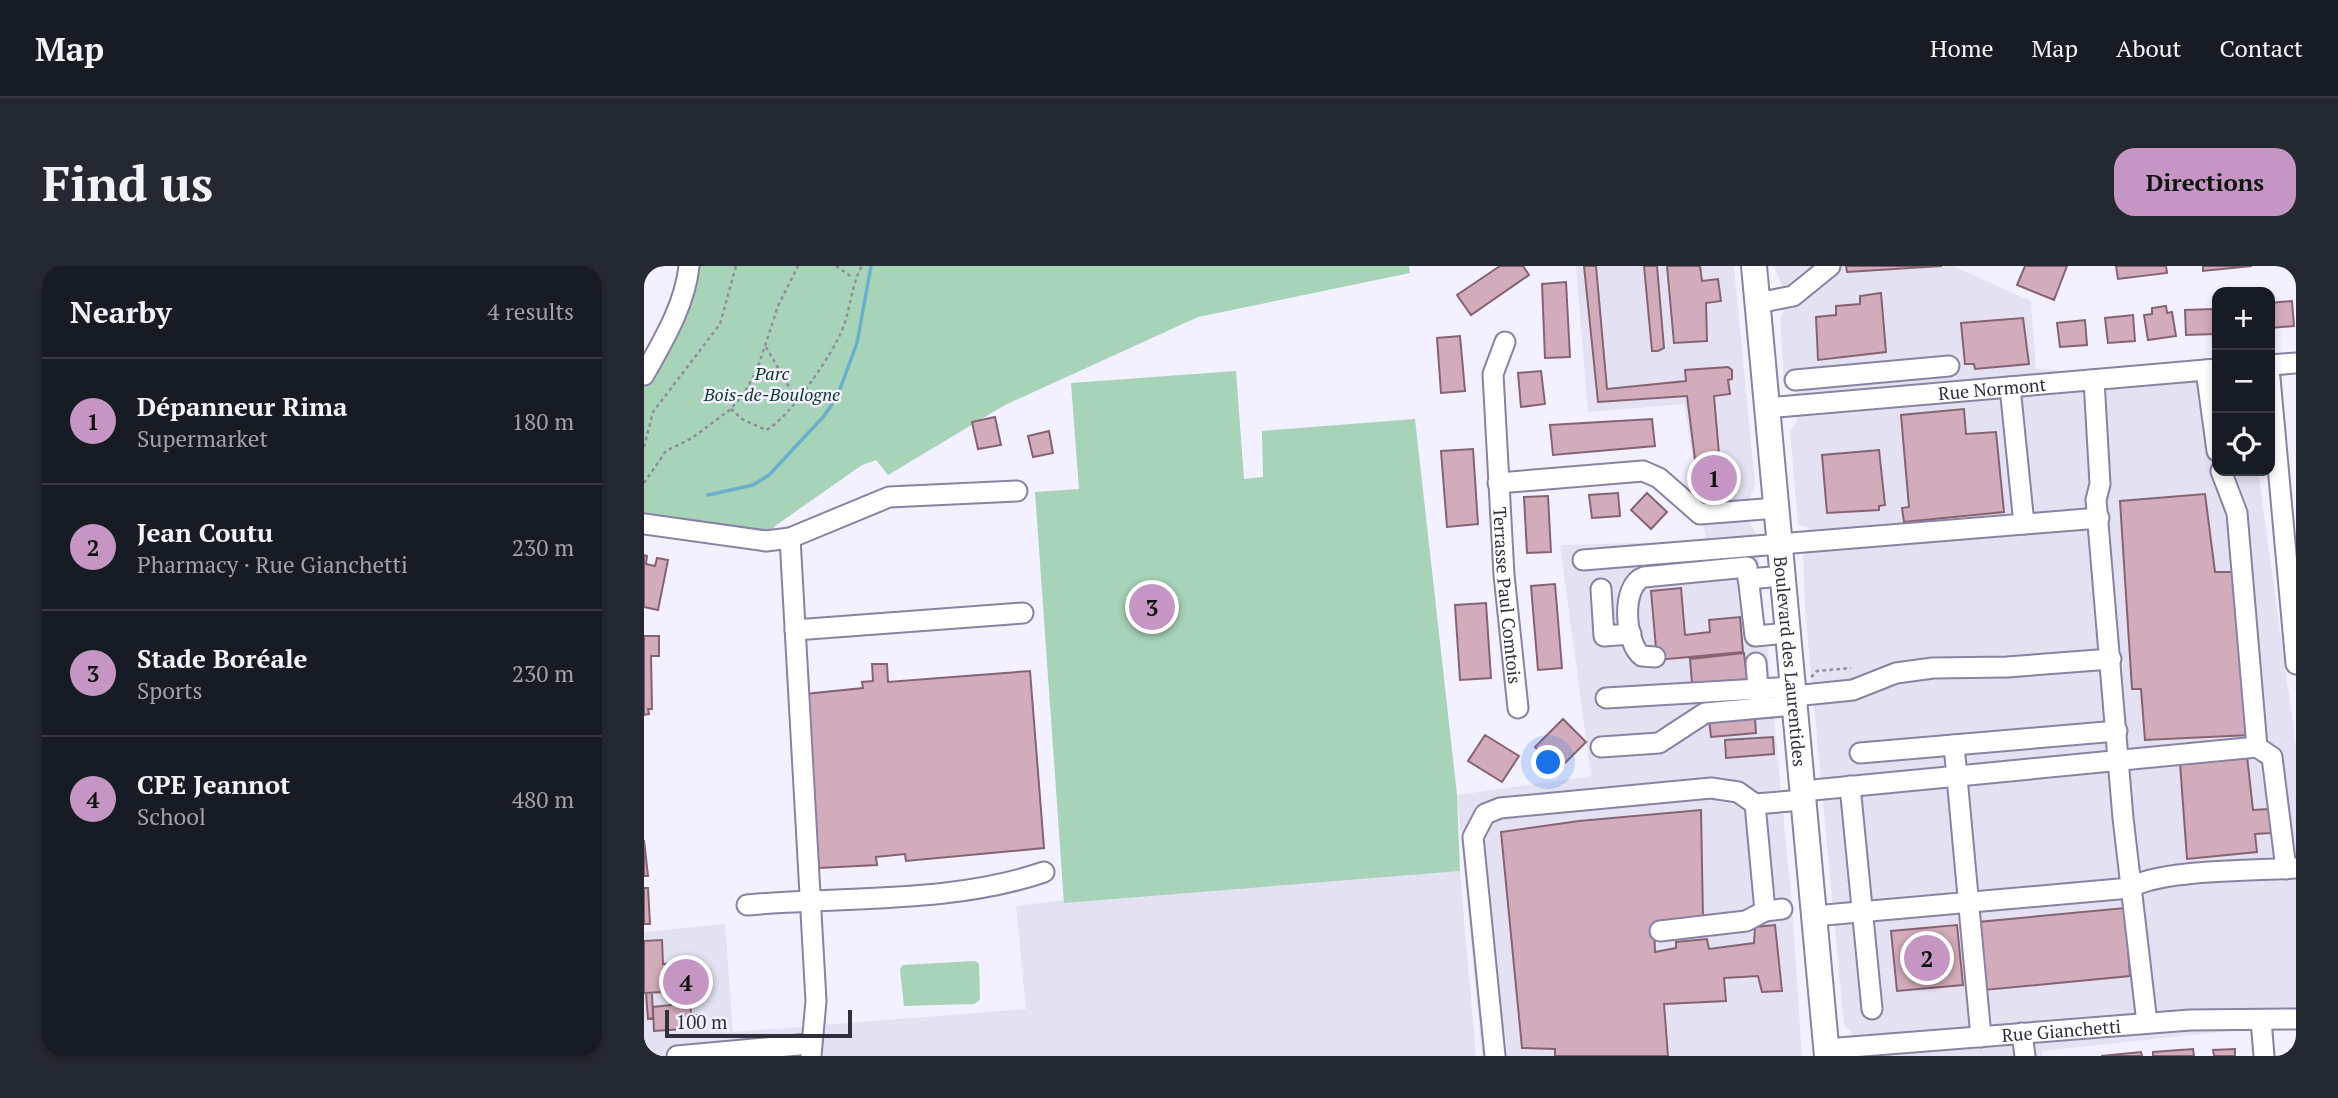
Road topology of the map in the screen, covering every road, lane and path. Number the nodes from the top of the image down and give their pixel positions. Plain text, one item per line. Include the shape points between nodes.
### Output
1 (689, 266) edge
2 (736, 266) edge
3 (798, 266) edge
4 (836, 266) edge
5 (862, 266) edge
6 (1754, 266) edge
7 (1830, 266) edge
8 (855, 279) junction
9 (1758, 303) junction
10 (1505, 342) dead end
11 (766, 347) junction
12 (2296, 363) edge
13 (2275, 365) edge
14 (1949, 366) dead end
15 (1916, 369) junction
16 (2212, 370) edge
17 (644, 375) edge
18 (1850, 375) junction
19 (1794, 380) dead end
20 (2094, 380) junction
21 (2010, 387) junction
22 (1918, 394) junction
23 (1853, 400) junction
24 (797, 401) junction
25 (1767, 408) junction
26 (732, 409) junction
27 (2273, 413) edge
28 (644, 447) edge
29 (2223, 476) edge
30 (644, 483) edge
31 (1498, 483) junction
32 (1017, 491) dead end
33 (1777, 508) junction
34 (2099, 518) junction
35 (644, 524) edge
36 (2024, 524) junction
37 (790, 538) junction
38 (1780, 542) junction
39 (1583, 560) dead end
40 (1783, 576) junction
41 (1748, 579) junction
42 (1601, 589) dead end
43 (1023, 612) dead end
44 (795, 630) junction
45 (1631, 634) junction
46 (1788, 634) junction
47 (1655, 657) dead end
48 (2112, 659) junction
49 (1756, 663) dead end
50 (2296, 664) edge
51 (1851, 668) dead end
52 (1798, 692) junction
53 (1606, 698) dead end
54 (1759, 699) junction
55 (1518, 708) dead end
56 (2117, 731) junction
57 (1954, 745) junction
58 (1601, 747) dead end
59 (2257, 747) junction
60 (1860, 753) dead end
61 (2118, 759) junction
62 (1957, 775) junction
63 (1850, 786) junction
64 (1803, 795) junction
65 (1755, 804) junction
66 (2291, 869) edge
67 (1044, 872) dead end
68 (2130, 888) junction
69 (810, 899) junction
70 (1969, 904) junction
71 (747, 905) dead end
72 (1862, 911) junction
73 (1814, 916) junction
74 (1660, 931) dead end
75 (1872, 1009) dead end
76 (2296, 1019) edge
77 (2261, 1020) junction
78 (2147, 1023) junction
79 (2022, 1033) junction
80 (1981, 1037) junction
81 (811, 1050) edge
82 (1827, 1052) edge
83 (677, 1056) edge
84 (1495, 1056) edge
85 (2025, 1056) edge
86 (2264, 1056) edge

1 - 17 street via 676,313
2 - 28 path via 720,324 653,412
3 - 11 path via 778,306
4 - 8 path
5 - 8 path
6 - 9 main road, Boulevard des Laurentides
7 - 9 street via 1793,296
8 - 24 path via 843,329
9 - 25 main road, Boulevard des Laurentides
10 - 31 street, Terrasse Paul Comtois via 1493,374
11 - 24 path
11 - 26 path
12 - 13 street
14 - 15 street
15 - 18 street
15 - 22 street
16 - 20 street, Rue Normont
18 - 19 street
18 - 23 street
20 - 21 street, Rue Normont
20 - 34 street
21 - 22 street, Rue Normont
21 - 36 street
22 - 23 street, Rue Normont
23 - 25 street, Rue Normont
24 - 26 path via 788,415 766,430
25 - 33 main road, Boulevard des Laurentides
26 - 30 path via 666,451
27 - 50 street
29 - 59 street via 2237,513
31 - 33 street, Terrasse Paul Comtois via 1643,471 1696,501 1706,515
31 - 55 street, Terrasse Paul Comtois
32 - 37 street via 889,497
33 - 38 main road, Boulevard des Laurentides
34 - 36 street
34 - 48 street
35 - 37 street via 766,541
36 - 38 street
37 - 44 street
38 - 39 street
38 - 40 main road, Boulevard des Laurentides
40 - 41 street
40 - 46 main road, Boulevard des Laurentides
41 - 45 street via 1747,567 1639,579 1628,597
41 - 46 street via 1755,636
42 - 45 street via 1604,636
43 - 44 street
44 - 69 street
45 - 47 street via 1636,652
46 - 52 main road, Boulevard des Laurentides
48 - 52 street via 1921,670 1896,673 1853,690
48 - 56 street
49 - 54 street
51 - 52 path via 1817,671
52 - 54 street
52 - 64 main road, Boulevard des Laurentides
53 - 54 street
54 - 58 street via 1705,713 1659,743
56 - 57 street
56 - 61 street
57 - 60 street
57 - 62 street
59 - 61 street
59 - 66 street via 2272,757
61 - 62 street
61 - 68 street
62 - 63 street
62 - 70 street
63 - 64 street
63 - 72 street
64 - 65 street
64 - 73 main road, Boulevard des Laurentides
65 - 74 street via 1773,910 1746,921
65 - 84 street via 1738,792 1711,788 1500,808 1485,814 1474,837
66 - 68 street via 2141,880
67 - 69 street via 961,892
68 - 70 street
68 - 78 street
69 - 71 street
69 - 81 street via 816,1001
70 - 72 street
70 - 80 street
72 - 73 street
72 - 75 street
73 - 82 main road, Boulevard des Laurentides
76 - 77 street, Rue Gianchetti
77 - 78 street, Rue Gianchetti
77 - 86 street
78 - 79 street, Rue Gianchetti
79 - 80 street, Rue Gianchetti
79 - 85 street
80 - 82 street, Rue Gianchetti
81 - 83 street

